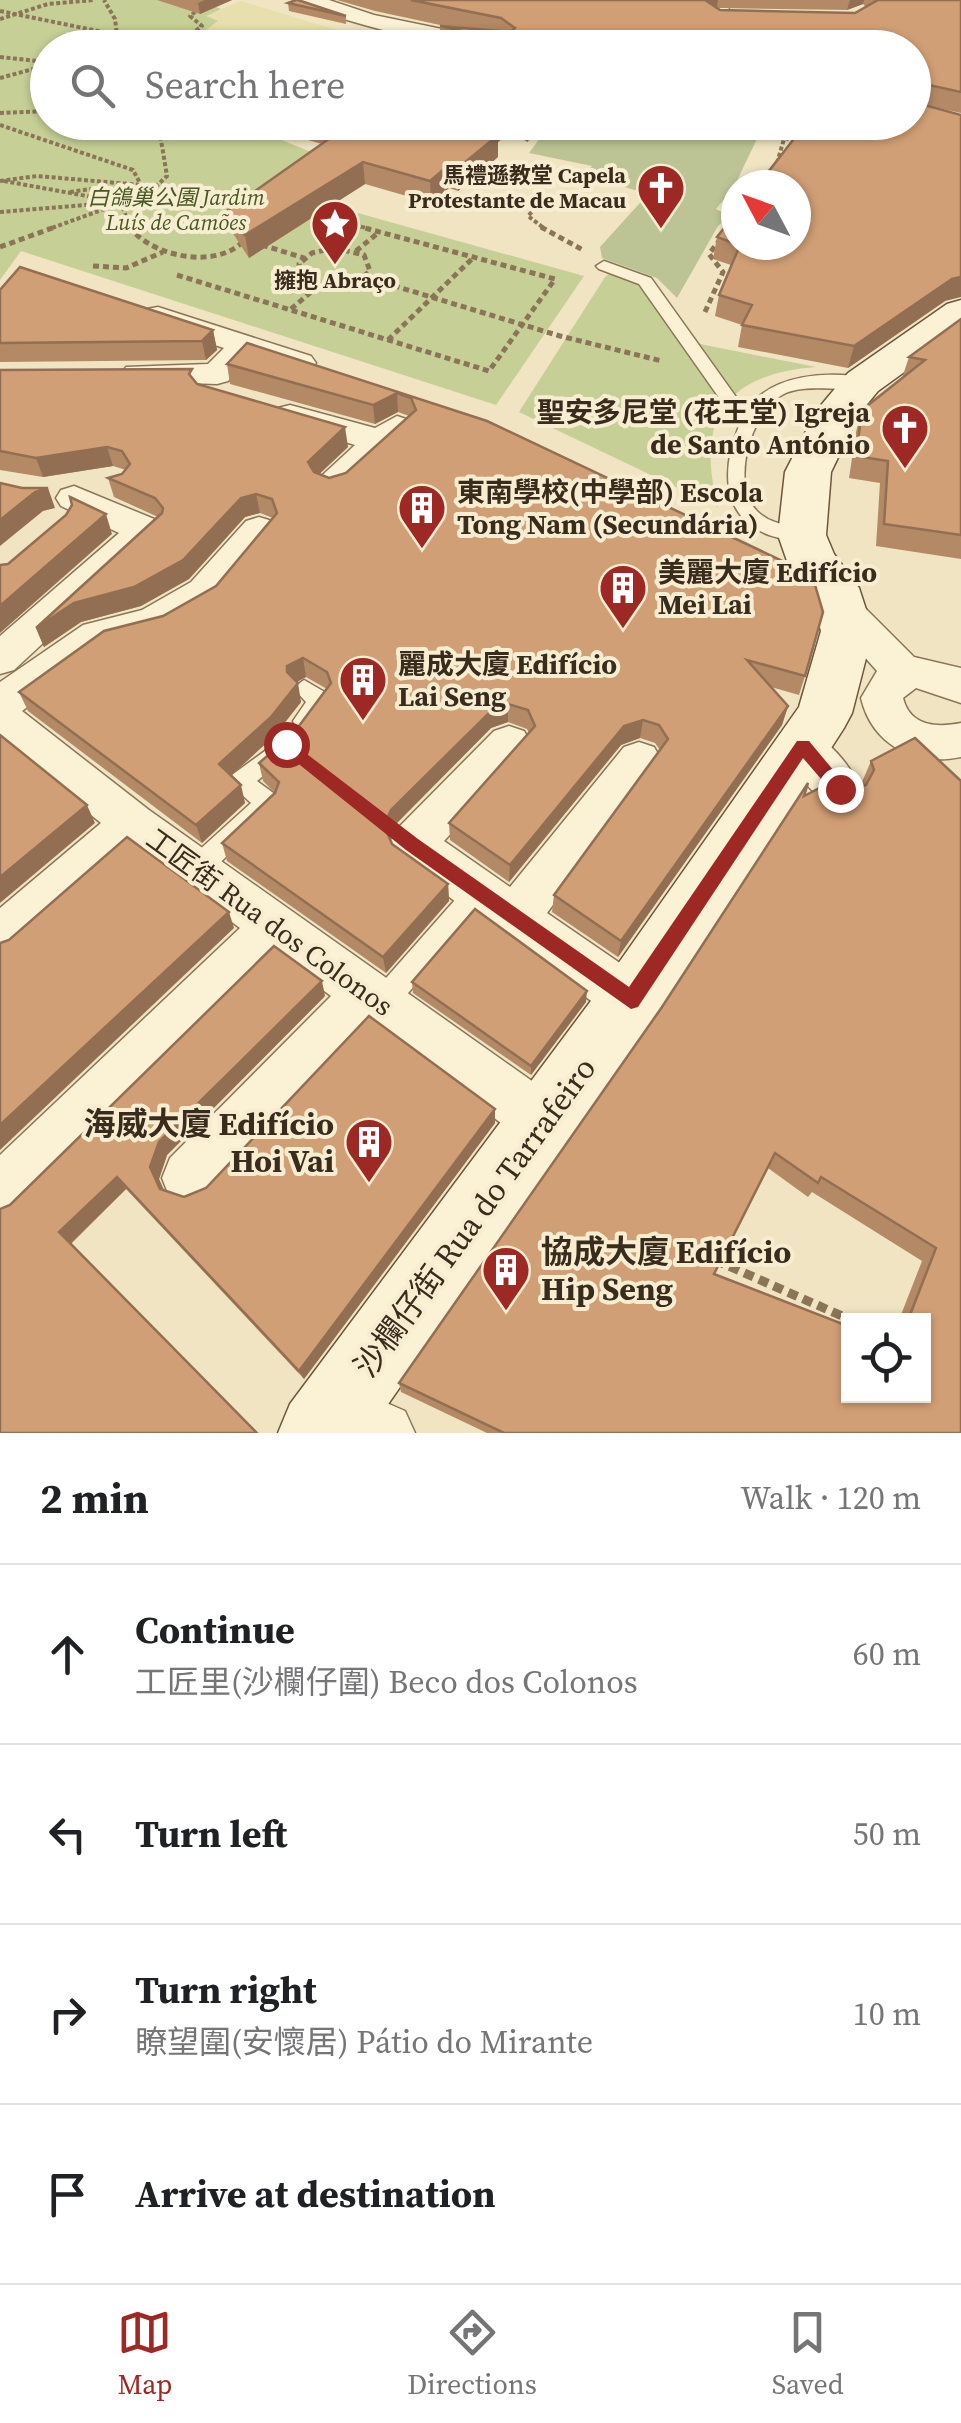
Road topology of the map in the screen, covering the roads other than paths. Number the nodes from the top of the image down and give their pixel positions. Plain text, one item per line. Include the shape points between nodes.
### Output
1 (308, 0) edge
2 (416, 30) edge
3 (604, 266) road end
4 (135, 308) edge
5 (961, 312) edge
6 (961, 342) edge
7 (244, 345) junction
8 (907, 351) junction
9 (110, 374) edge
10 (334, 374) edge
11 (863, 382) junction
12 (424, 404) edge
13 (264, 408) edge
14 (748, 426) junction
15 (381, 441) junction
16 (114, 482) edge
17 (333, 482) edge
18 (260, 530) edge
19 (802, 535) junction
20 (727, 537) edge
21 (838, 599) junction
22 (0, 660) edge
23 (905, 674) junction
24 (961, 687) edge
25 (304, 688) dead end
26 (0, 704) edge
27 (0, 718) edge
28 (509, 742) dead end
29 (953, 751) edge
30 (639, 760) dead end
31 (133, 823) junction
32 (196, 869) junction
33 (497, 905) junction
34 (276, 926) junction
35 (0, 938) edge
36 (375, 999) junction
37 (631, 1000) junction
38 (544, 1122) junction
39 (190, 1178) dead end
40 (0, 1194) edge
41 (345, 1426) edge

1 - 2 street
3 - 14 lane via 645,280
4 - 7 street
5 - 8 street
6 - 8 street
7 - 9 street via 221,389
7 - 10 street
8 - 11 street
11 - 14 lane via 788,386 762,400
11 - 19 street via 839,410 808,472
12 - 15 street
13 - 15 street
14 - 19 lane via 738,456 737,498 757,522
15 - 17 street
16 - 22 street via 64,495 146,530
18 - 26 street via 205,592 152,622 97,635
19 - 21 street
20 - 21 street
21 - 23 street
21 - 37 street, 沙欄仔街 Rua do Tarrafeiro via 848,631 825,712 822,768
23 - 24 street via 939,676
23 - 29 street via 884,690 883,707 902,732
25 - 32 lane via 320,700 286,744 240,782 268,802
27 - 31 street, 工匠街 Rua dos Colonos
28 - 33 street via 412,844
30 - 33 street
31 - 32 street, 工匠街 Rua dos Colonos
31 - 35 street
32 - 34 street, 工匠街 Rua dos Colonos
33 - 36 lane
33 - 37 street
34 - 36 street, 工匠街 Rua dos Colonos
34 - 40 street
36 - 38 street, 工匠街 Rua dos Colonos
36 - 39 street
37 - 38 street, 沙欄仔街 Rua do Tarrafeiro
38 - 41 street, 沙欄仔街 Rua do Tarrafeiro

